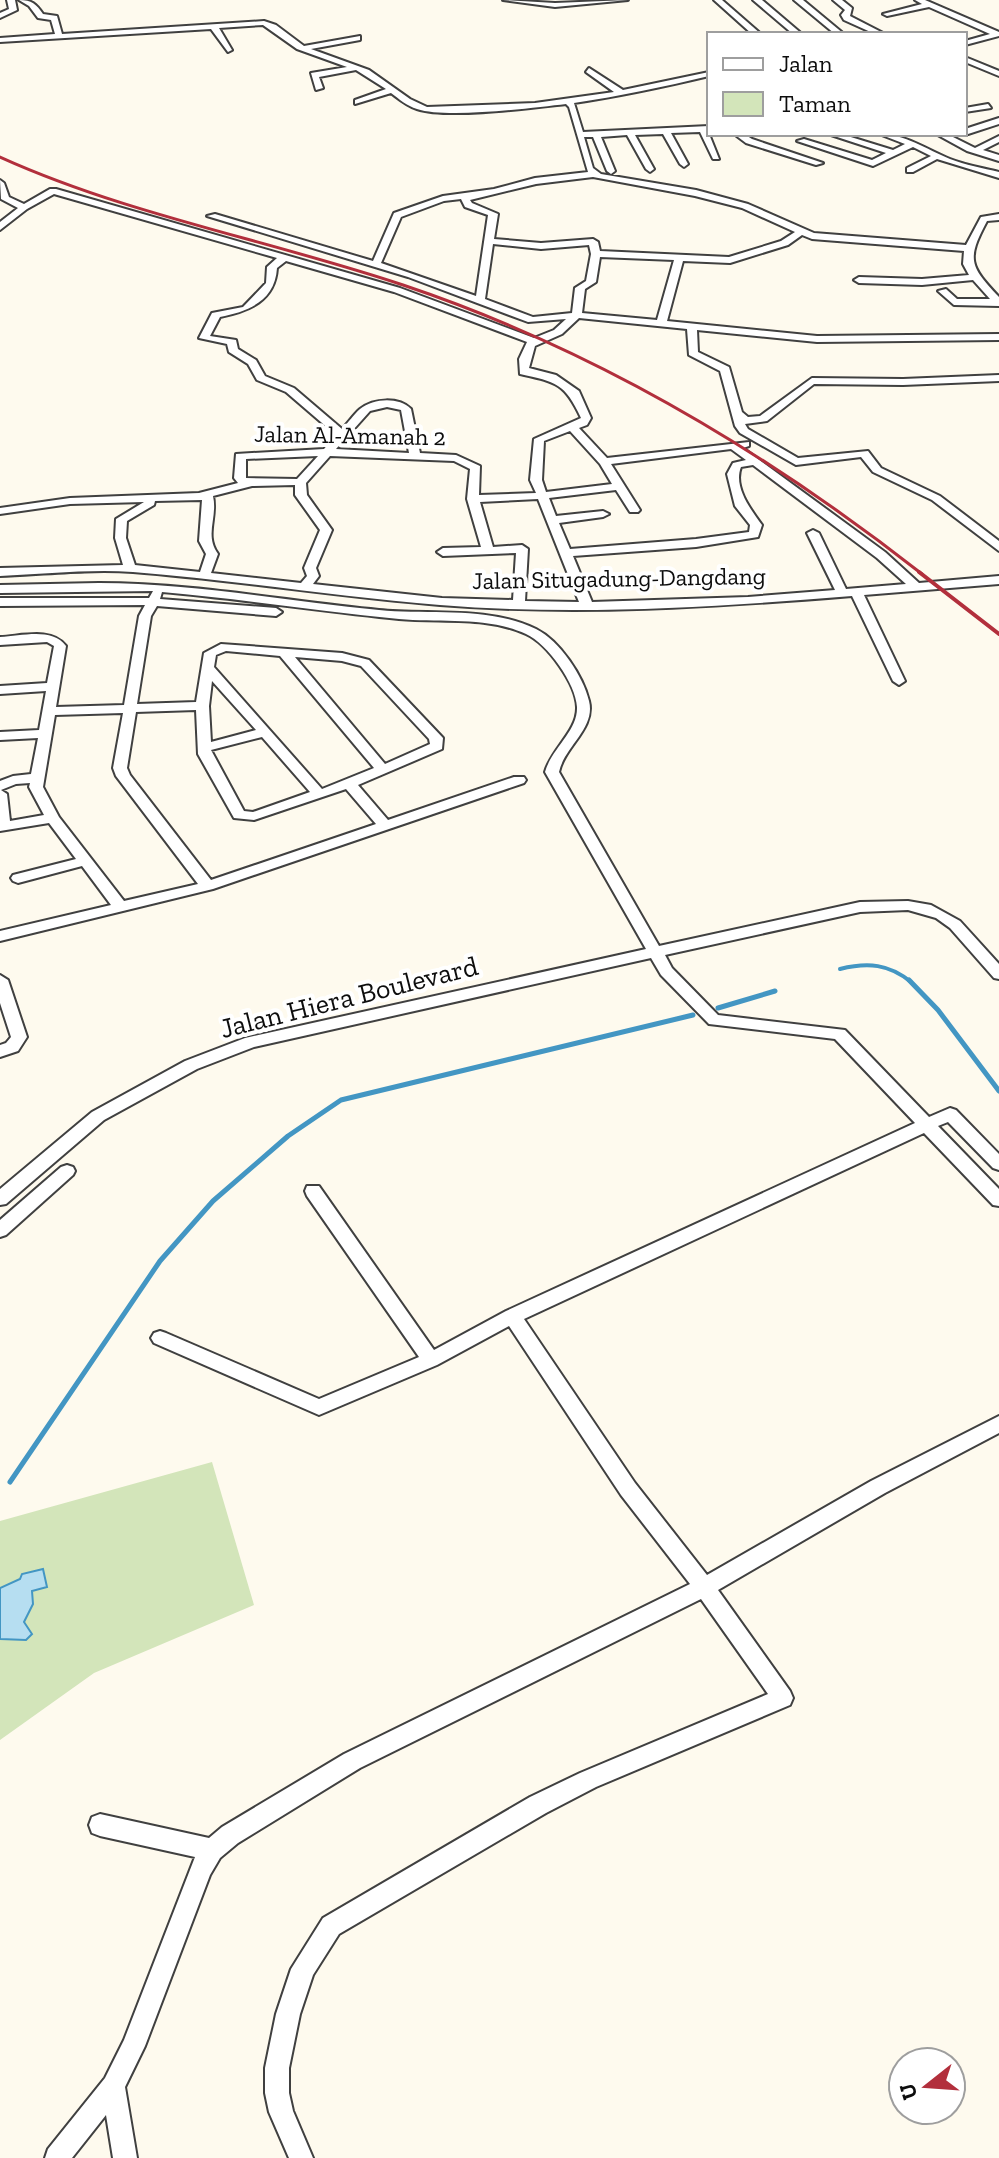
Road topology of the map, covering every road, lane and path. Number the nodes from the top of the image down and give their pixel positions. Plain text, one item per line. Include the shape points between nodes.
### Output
1 (11, 0) edge
2 (23, 0) edge
3 (507, 0) edge
4 (606, 0) edge
5 (624, 0) edge
6 (718, 0) edge
7 (757, 0) edge
8 (798, 0) edge
9 (837, 0) edge
10 (919, 0) edge
11 (929, 5) junction
12 (887, 14) dead end
13 (0, 16) edge
14 (989, 19) dead end
15 (970, 22) junction
16 (214, 27) junction
17 (755, 32) edge
18 (796, 32) edge
19 (838, 32) edge
20 (877, 32) edge
21 (998, 34) edge
22 (59, 35) junction
23 (357, 38) dead end
24 (0, 40) edge
25 (967, 42) edge
26 (301, 48) junction
27 (228, 50) dead end
28 (967, 60) edge
29 (356, 68) junction
30 (589, 70) dead end
31 (707, 74) edge
32 (999, 74) edge
33 (319, 88) dead end
34 (393, 89) junction
35 (623, 94) junction
36 (358, 102) dead end
37 (569, 103) junction
38 (988, 106) dead end
39 (967, 110) edge
40 (999, 121) edge
41 (706, 129) edge
42 (666, 131) junction
43 (967, 132) edge
44 (630, 133) junction
45 (596, 134) junction
46 (582, 135) junction
47 (708, 136) edge
48 (741, 136) edge
49 (760, 136) edge
50 (812, 136) edge
51 (839, 136) edge
52 (889, 136) edge
53 (959, 136) edge
54 (999, 139) edge
55 (749, 141) junction
56 (801, 141) junction
57 (913, 144) junction
58 (780, 151) junction
59 (975, 151) junction
60 (894, 153) junction
61 (937, 156) junction
62 (716, 157) dead end
63 (999, 158) edge
64 (819, 163) dead end
65 (684, 164) dead end
66 (965, 166) junction
67 (650, 169) dead end
68 (910, 170) dead end
69 (611, 171) dead end
70 (954, 172) dead end
71 (594, 174) junction
72 (999, 175) edge
73 (0, 183) edge
74 (470, 196) junction
75 (24, 207) junction
76 (212, 216) dead end
77 (999, 217) edge
78 (0, 227) edge
79 (800, 232) junction
80 (489, 241) junction
81 (966, 248) junction
82 (596, 254) junction
83 (285, 257) junction
84 (679, 258) junction
85 (376, 265) junction
86 (975, 277) junction
87 (859, 280) dead end
88 (943, 291) dead end
89 (480, 301) junction
90 (999, 302) edge
91 (577, 315) junction
92 (661, 325) junction
93 (692, 329) junction
94 (999, 337) edge
95 (534, 341) junction
96 (999, 378) edge
97 (738, 414) junction
98 (572, 427) junction
99 (341, 434) junction
100 (763, 442) junction
101 (734, 446) junction
102 (325, 452) junction
103 (415, 456) junction
104 (604, 462) junction
105 (753, 462) junction
106 (300, 482) junction
107 (248, 484) junction
108 (620, 486) junction
109 (200, 496) junction
110 (540, 496) junction
111 (159, 499) junction
112 (473, 499) junction
113 (634, 510) dead end
114 (0, 511) edge
115 (603, 514) dead end
116 (552, 520) junction
117 (813, 533) dead end
118 (999, 547) edge
119 (488, 550) junction
120 (443, 552) dead end
121 (567, 553) junction
122 (130, 568) junction
123 (0, 572) edge
124 (174, 572) junction
125 (205, 574) junction
126 (999, 580) edge
127 (306, 585) junction
128 (161, 588) junction
129 (917, 588) junction
130 (0, 589) edge
131 (849, 593) junction
132 (0, 602) edge
133 (151, 602) junction
134 (519, 605) junction
135 (587, 606) junction
136 (381, 620) dead end
137 (0, 641) edge
138 (284, 652) junction
139 (209, 669) junction
140 (899, 681) dead end
141 (53, 687) junction
142 (0, 690) edge
143 (202, 706) junction
144 (130, 709) junction
145 (50, 711) junction
146 (265, 732) junction
147 (45, 734) junction
148 (0, 736) edge
149 (204, 748) junction
150 (382, 769) junction
151 (36, 778) junction
152 (519, 780) dead end
153 (349, 784) junction
154 (0, 786) edge
155 (318, 793) junction
156 (0, 794) edge
157 (53, 818) junction
158 (2, 827) edge
159 (386, 827) junction
160 (85, 861) junction
161 (18, 878) dead end
162 (208, 886) junction
163 (120, 907) junction
164 (0, 936) edge
165 (656, 953) junction
166 (999, 974) edge
167 (0, 980) edge
168 (0, 1051) edge
169 (928, 1125) junction
170 (999, 1164) edge
171 (67, 1171) dead end
172 (313, 1191) dead end
173 (0, 1199) edge
174 (999, 1200) edge
175 (0, 1230) edge
176 (512, 1316) junction
177 (160, 1338) dead end
178 (431, 1360) junction
179 (999, 1424) edge
180 (704, 1587) junction
181 (100, 1825) dead end
182 (212, 1850) junction
183 (113, 2086) junction
184 (57, 2158) edge
185 (125, 2158) edge
186 (301, 2158) edge

1 - 13 street via 13,10
2 - 22 street via 41,16 54,18
3 - 4 street via 555,5
4 - 5 street
6 - 17 street
7 - 18 street
8 - 19 street
9 - 20 street via 849,10 847,18
10 - 11 street
11 - 12 street
11 - 15 street
14 - 15 street
15 - 21 street
16 - 22 street
16 - 26 street via 271,25
16 - 27 street
21 - 25 street
22 - 24 street
23 - 26 street
26 - 29 street
28 - 32 street
29 - 33 street via 314,75
29 - 34 street
30 - 35 street
31 - 35 street
34 - 36 street
34 - 37 street via 416,108 427,109
35 - 37 street
37 - 46 street
38 - 39 street
40 - 43 street
41 - 42 street
42 - 44 street
42 - 65 street
44 - 45 street
44 - 67 street
45 - 46 street
45 - 69 street
46 - 71 street
47 - 62 street
48 - 55 street
49 - 55 street
50 - 56 street
51 - 60 street
52 - 57 street
53 - 59 street
54 - 59 street
55 - 58 street
56 - 58 street
56 - 60 street via 873,163
57 - 60 street
57 - 61 street
58 - 64 street
59 - 63 street
61 - 66 street
61 - 68 street
66 - 70 street
66 - 72 street
71 - 74 street
71 - 79 street via 745,206
73 - 75 street via 5,199
74 - 80 street via 465,199 468,205 493,214
74 - 85 street via 443,199 394,217
75 - 78 street
75 - 83 street via 53,191
76 - 85 street
77 - 81 street via 984,219
79 - 81 street
79 - 84 street via 784,244 746,250 730,260
80 - 82 street via 541,246 593,242
80 - 89 street
81 - 86 street via 967,265
82 - 84 street
82 - 91 street via 591,282 580,288
83 - 95 street via 397,290
83 - 99 street via 272,267 271,284 246,309 216,315 204,338 232,342 233,350 252,362 261,378 290,390
84 - 92 street
85 - 89 street
86 - 87 street
86 - 90 street
88 - 90 street via 954,302
89 - 91 street via 536,320
91 - 92 street
91 - 95 street via 558,332
92 - 93 street
93 - 94 street via 842,340
93 - 97 street via 691,350 724,367
95 - 98 street via 524,372 552,377 575,393 586,418
96 - 97 street via 812,381 763,419 746,421
97 - 100 street via 741,428
98 - 104 street
98 - 110 street via 539,439
99 - 102 street
99 - 103 street via 366,409 399,404 406,409
100 - 101 street
100 - 118 street via 796,462 864,453 877,470 936,498
101 - 104 street
101 - 105 street
102 - 103 street, Jalan Al-Amanah 2
102 - 106 street
102 - 107 street, Jalan Al-Amanah 2 via 240,456 240,478
103 - 112 street, Jalan Al-Amanah 2 via 456,458 476,468
104 - 108 street
105 - 121 street via 734,467 733,474 741,506 756,525 754,535
105 - 129 street via 881,555
106 - 107 street
106 - 127 street via 301,495 326,530
107 - 109 street
108 - 110 street
108 - 113 street
109 - 111 street
109 - 125 street via 209,498 203,539 212,554
110 - 112 street
110 - 116 street
111 - 114 street via 70,501
111 - 122 street via 122,519 121,545
112 - 119 street, Jalan Al-Amanah 2
115 - 116 street
116 - 121 street
117 - 131 street
119 - 120 street
119 - 134 street via 523,550
121 - 135 street
122 - 123 street, Jalan Situgadung-Dangdang
122 - 124 street, Jalan Situgadung-Dangdang
124 - 125 street, Jalan Situgadung-Dangdang
124 - 128 street
125 - 127 street, Jalan Situgadung-Dangdang
126 - 129 street, Jalan Situgadung-Dangdang
127 - 134 street, Jalan Situgadung-Dangdang via 442,602
128 - 130 street
128 - 133 street
128 - 165 street via 500,622 548,641 581,694 585,710 580,728 553,757 552,772
129 - 131 street, Jalan Situgadung-Dangdang
131 - 135 street, Jalan Situgadung-Dangdang
131 - 140 street
132 - 133 street
133 - 136 street
133 - 144 street
134 - 135 street, Jalan Situgadung-Dangdang
137 - 141 street via 54,639 60,646
138 - 139 street via 218,648 210,653
138 - 150 street
138 - 150 street via 365,663 436,738 437,746
139 - 143 street
139 - 146 street
141 - 142 street
141 - 145 street
143 - 144 street
143 - 149 street
144 - 145 street
144 - 162 street via 123,776
145 - 147 street
146 - 149 street
146 - 155 street
147 - 148 street
147 - 151 street
149 - 155 street via 239,815 254,816
150 - 153 street
151 - 154 street
151 - 157 street
152 - 159 street
153 - 155 street
153 - 159 street
156 - 158 street
157 - 158 street
157 - 160 street
159 - 162 street
160 - 161 street
160 - 163 street
162 - 163 street
163 - 164 street
165 - 166 street, Jalan Hiera Boulevard via 860,907 913,904 939,911 969,936
165 - 169 street via 666,971 714,1020 839,1034
165 - 173 street, Jalan Hiera Boulevard via 251,1042 191,1065 98,1116
167 - 168 street via 19,1037
169 - 170 street via 950,1114
169 - 174 street
169 - 176 street
171 - 175 street
172 - 178 street
176 - 178 street
176 - 180 street via 628,1489
177 - 178 street via 319,1407
179 - 180 street
180 - 182 street via 352,1761
180 - 186 street via 783,1698 538,1805 331,1926 303,1969 277,2068 281,2112
181 - 182 street
182 - 183 street
183 - 184 street
183 - 185 street

